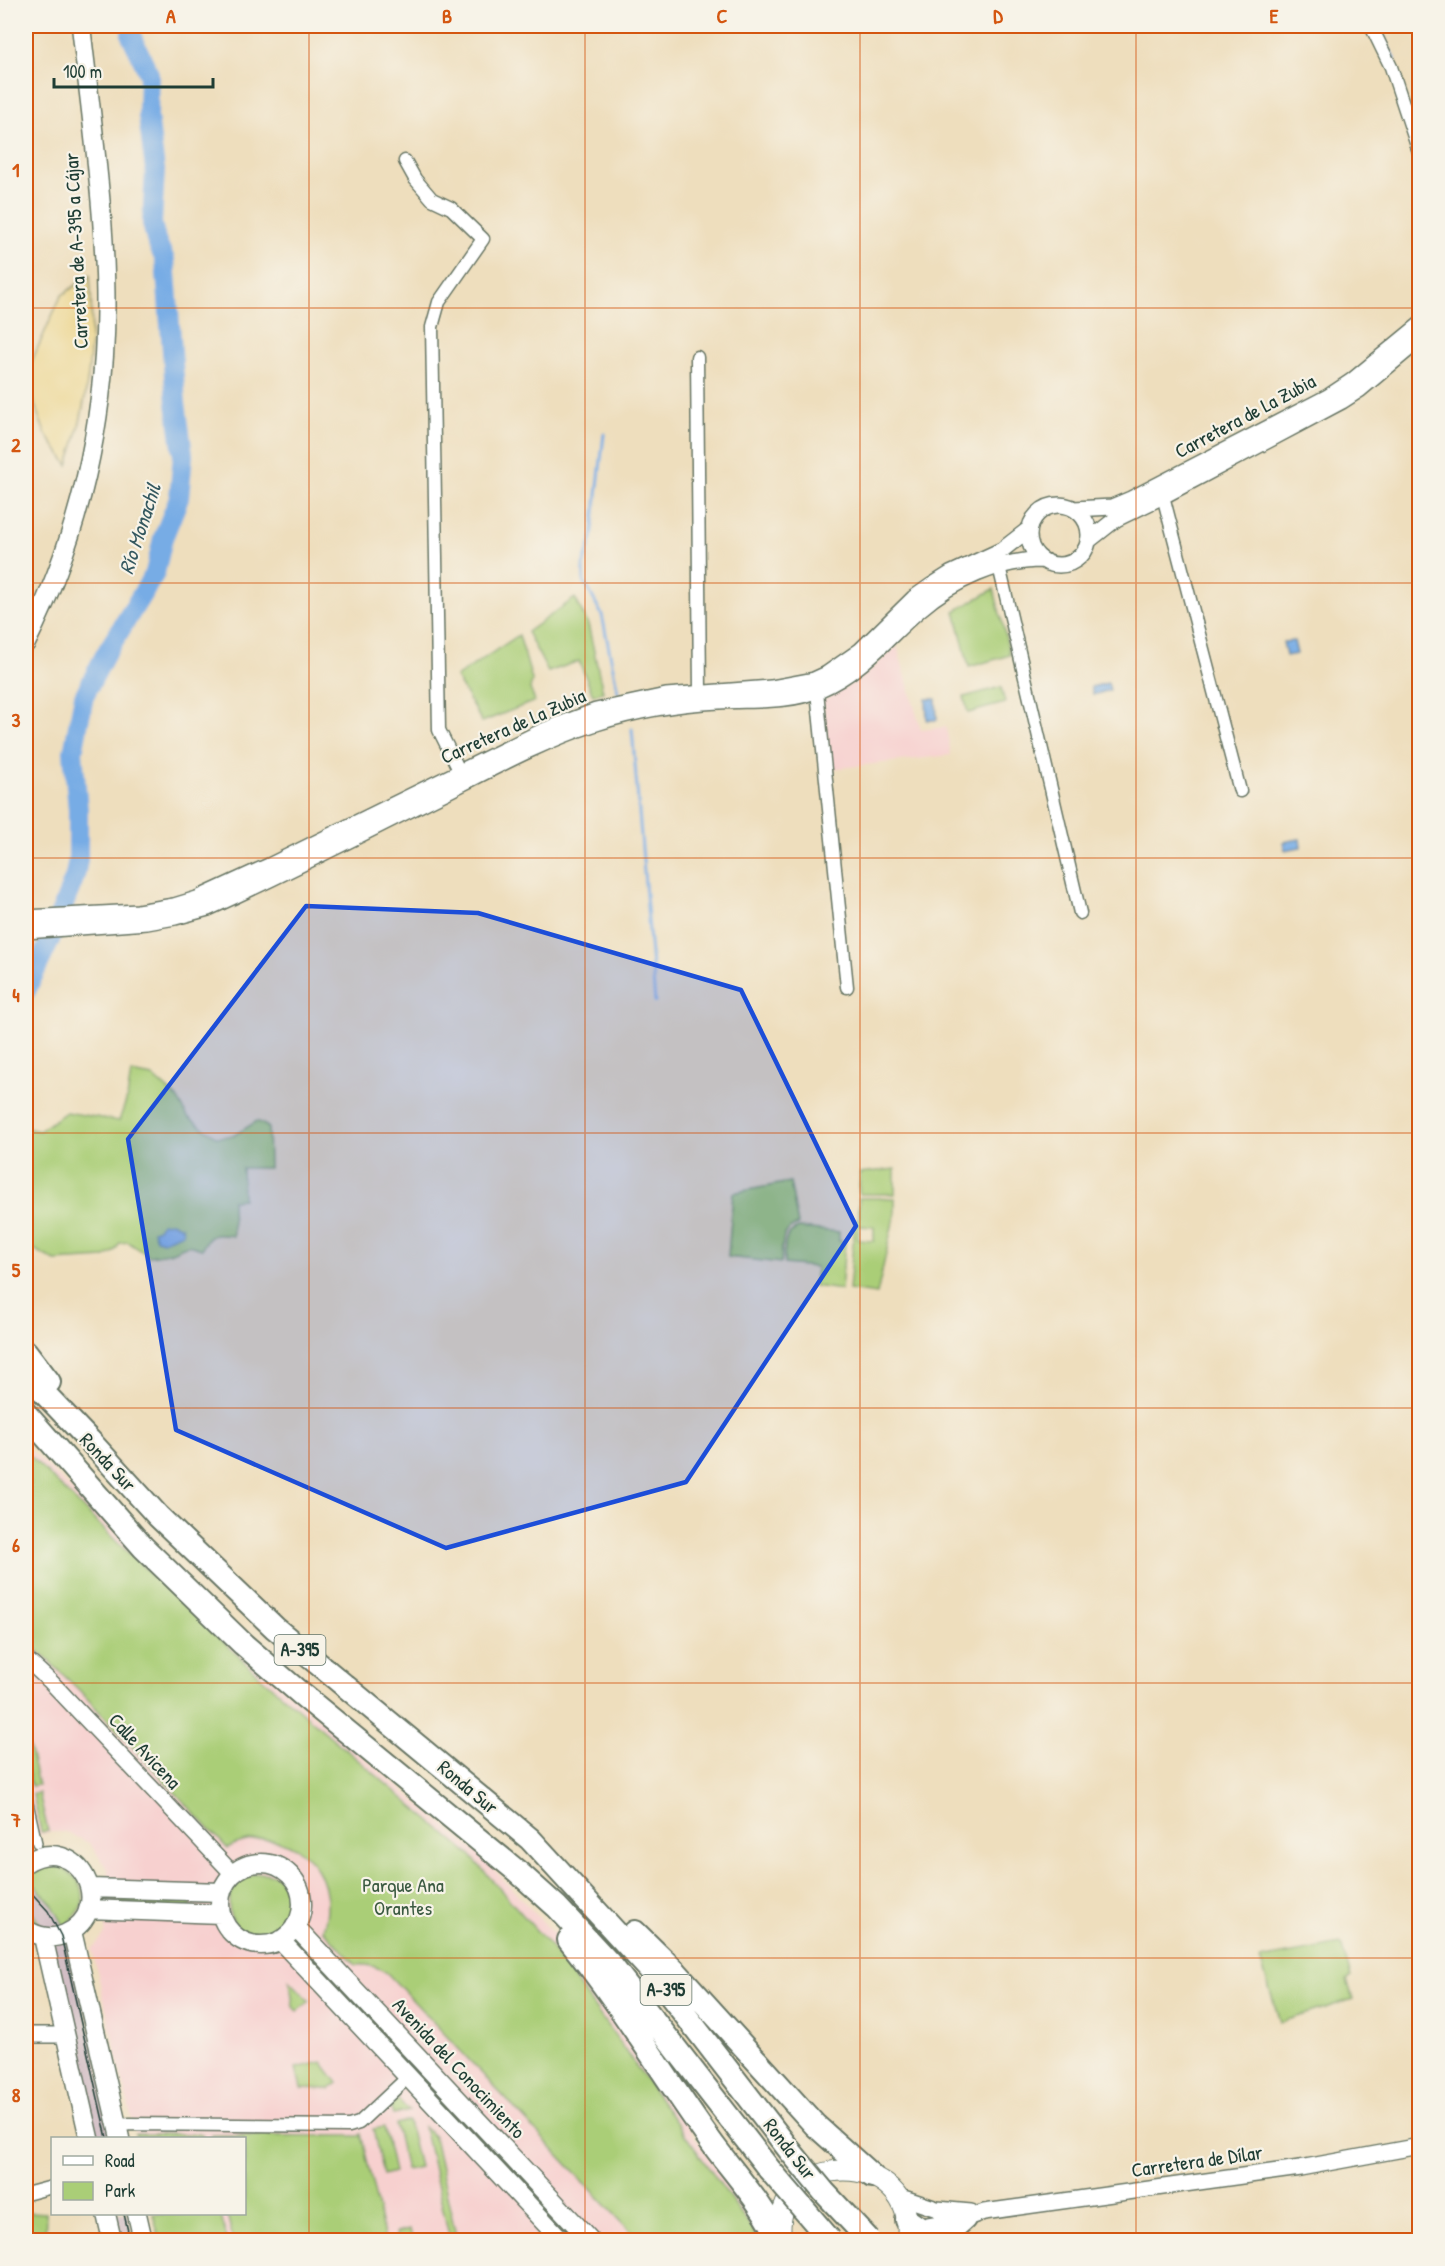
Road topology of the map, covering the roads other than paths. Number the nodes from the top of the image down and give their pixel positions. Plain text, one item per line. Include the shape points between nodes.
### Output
1 (81, 26) edge
2 (1371, 26) edge
3 (1419, 155) edge
4 (405, 161) dead end
5 (1419, 325) edge
6 (1419, 339) edge
7 (697, 357) dead end
8 (1163, 496) junction
9 (1074, 509) junction
10 (1029, 529) junction
11 (1088, 541) junction
12 (1042, 560) junction
13 (999, 566) junction
14 (26, 643) edge
15 (817, 691) junction
16 (700, 692) junction
17 (460, 772) junction
18 (1240, 790) dead end
19 (1080, 913) dead end
20 (71, 922) junction
21 (33, 926) edge
22 (847, 987) dead end
23 (26, 1352) edge
24 (26, 1374) edge
25 (26, 1414) edge
26 (26, 1434) edge
27 (89, 1440) junction
28 (114, 1516) junction
29 (26, 1659) edge
30 (26, 1794) edge
31 (530, 1839) junction
32 (37, 1843) dead end
33 (26, 1863) edge
34 (518, 1872) junction
35 (232, 1874) junction
36 (90, 1888) junction
37 (222, 1892) junction
38 (88, 1909) junction
39 (221, 1914) junction
40 (295, 1926) junction
41 (26, 1929) edge
42 (72, 1931) junction
43 (43, 1936) junction
44 (280, 1940) junction
45 (26, 2034) edge
46 (65, 2035) junction
47 (408, 2077) junction
48 (119, 2132) edge
49 (89, 2137) edge
50 (1419, 2146) edge
51 (872, 2176) junction
52 (736, 2177) junction
53 (51, 2187) edge
54 (26, 2194) edge
55 (897, 2198) junction
56 (106, 2215) edge
57 (137, 2215) edge
58 (972, 2216) junction
59 (916, 2234) edge
60 (112, 2241) edge
61 (143, 2241) edge
62 (561, 2241) edge
63 (590, 2241) edge
64 (766, 2241) edge
65 (780, 2241) edge
66 (830, 2241) edge
67 (869, 2241) edge
68 (946, 2241) edge

1 - 14 main road, Carretera de A-395 a Cájar via 101,224 104,355 98,417 77,517 58,572
2 - 3 street via 1391,67
4 - 17 street via 432,200 451,208 483,239 439,302 432,327 439,730
5 - 9 street, Carretera de La Zubia via 1328,397 1131,499 1112,507
6 - 8 street, Carretera de La Zubia via 1342,401
7 - 16 street
8 - 11 street, Carretera de La Zubia via 1116,519
8 - 18 street
9 - 10 street via 1046,507
9 - 11 street via 1086,523
10 - 12 street via 1031,547
10 - 16 street, Carretera de La Zubia via 1002,550 931,586 860,651 827,674 795,685
11 - 12 street via 1085,550 1070,563 1051,564
12 - 13 street, Carretera de La Zubia
13 - 15 street, Carretera de La Zubia via 943,592 862,664
13 - 19 street
15 - 20 street, Carretera de La Zubia via 776,699 679,705 596,723 546,742 208,908 147,922
15 - 22 street
16 - 17 street, Carretera de La Zubia via 596,711 543,731
17 - 20 street, Carretera de La Zubia via 197,899
20 - 21 street, Carretera de La Zubia
23 - 27 highway
24 - 27 highway, Ronda Sur / A-395
25 - 28 highway, Ronda Sur / A-395
26 - 28 highway via 97,1506
27 - 31 highway, Ronda Sur / A-395 via 158,1516 275,1628
28 - 34 highway, Ronda Sur / A-395 via 243,1644
29 - 35 street, Calle Avicena
30 - 32 street
31 - 51 highway via 557,1857 676,1972 815,2125
31 - 67 highway, Ronda Sur / A-395, bridge via 653,1973 791,2152
33 - 36 main road via 41,1856 66,1859 80,1868
34 - 52 highway via 530,1896 592,1969
34 - 66 highway, Ronda Sur / A-395, bridge via 611,1965 769,2169
35 - 37 main road
35 - 40 main road via 244,1866 260,1863 287,1872 301,1894 300,1919
36 - 37 main road
36 - 38 main road
37 - 39 main road
38 - 39 main road
38 - 42 main road
39 - 44 main road via 230,1931 246,1942 272,1944
40 - 44 main road
40 - 63 main road, Avenida del Conocimiento
41 - 43 main road
42 - 43 main road
42 - 48 main road
43 - 46 main road
44 - 47 main road
45 - 46 street
46 - 49 main road
47 - 48 street via 359,2123 350,2126 141,2124
47 - 62 main road
50 - 58 street, Carretera de Dílar via 1300,2168
51 - 55 main road
51 - 65 main road via 843,2169 819,2174 805,2183 787,2205
52 - 64 highway via 740,2193
52 - 65 highway
53 - 54 street
55 - 58 street, Carretera de Dílar
55 - 59 main road
56 - 60 main road
57 - 61 main road
58 - 59 street, Carretera de Dílar via 928,2225
58 - 68 highway via 948,2233

